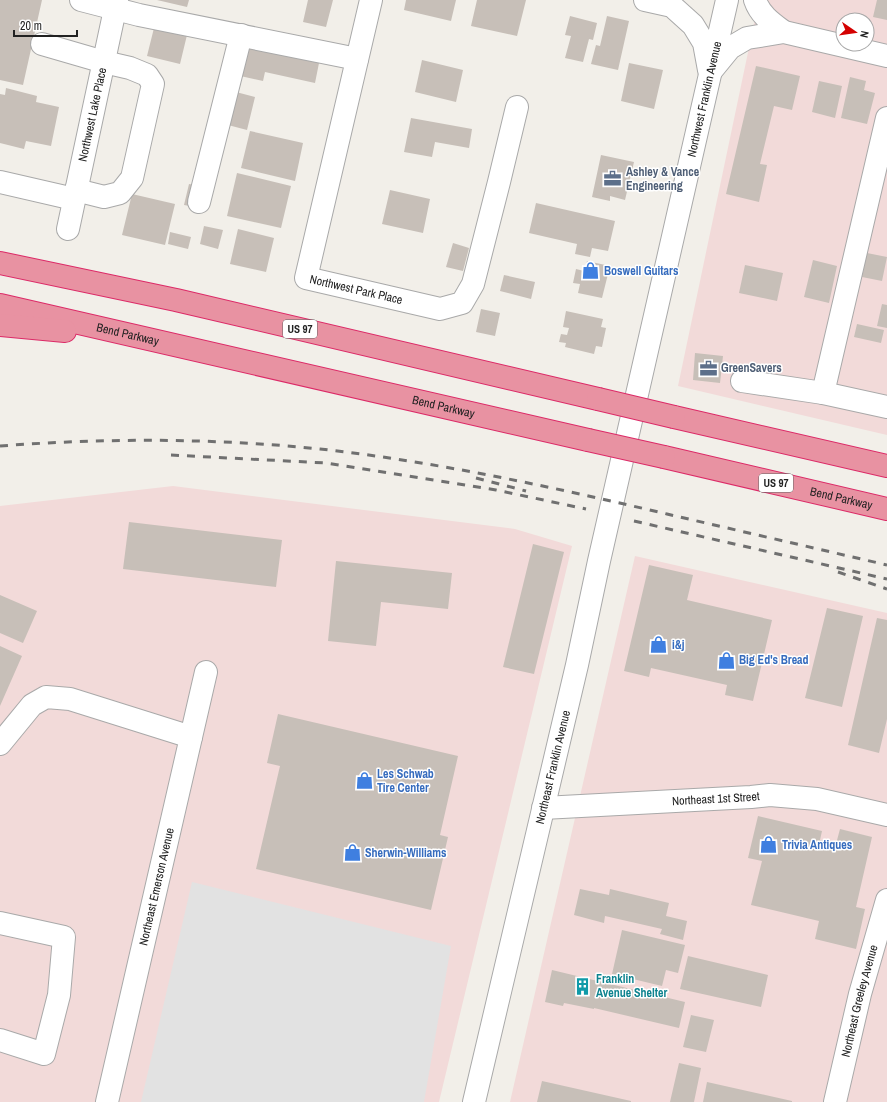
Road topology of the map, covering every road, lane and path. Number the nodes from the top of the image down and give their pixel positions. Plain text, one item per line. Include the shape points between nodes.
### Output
1 (81, 0) edge
2 (371, 0) edge
3 (645, 0) edge
4 (727, 0) edge
5 (755, 0) edge
6 (680, 3) edge
7 (116, 4) edge
8 (784, 32) junction
9 (241, 36) junction
10 (42, 44) dead end
11 (887, 56) edge
12 (357, 59) junction
13 (104, 62) junction
14 (710, 73) junction
15 (517, 107) dead end
16 (887, 118) edge
17 (0, 182) edge
18 (75, 195) junction
19 (198, 202) dead end
20 (68, 229) dead end
21 (2, 263) edge
22 (0, 304) edge
23 (0, 325) edge
24 (152, 340) junction
25 (742, 381) dead end
26 (822, 393) junction
27 (887, 406) edge
28 (629, 432) joint
29 (887, 466) edge
30 (887, 509) edge
31 (206, 672) dead end
32 (191, 738) junction
33 (0, 744) edge
34 (543, 808) junction
35 (887, 815) edge
36 (887, 900) edge
37 (0, 923) edge
38 (0, 1040) edge
39 (107, 1102) edge
40 (474, 1102) edge
41 (835, 1102) edge

1 - 7 street
2 - 12 street, Northwest Park Place
3 - 6 street
4 - 14 street, Northwest Franklin Avenue
5 - 8 street via 764,16
6 - 14 street via 704,43
7 - 9 street
7 - 13 street, Northwest Lake Place
8 - 11 street
8 - 14 street via 747,38 730,48
9 - 12 street
9 - 19 street
10 - 13 street
12 - 15 street, Northwest Park Place via 306,278 440,309 462,303 473,284
13 - 18 street, Northwest Lake Place
13 - 18 street via 147,75 153,84 150,99 132,178 120,193 104,197
14 - 28 street, Northwest Franklin Avenue
16 - 26 street
17 - 18 street
18 - 20 street, Northwest Lake Place
21 - 29 highway, US 97, bridge via 176,300
22 - 24 highway, Bend Parkway / US 97
23 - 24 highway
24 - 30 highway, Bend Parkway / US 97, bridge
25 - 26 street
26 - 27 street
28 - 34 street, Northeast Franklin Avenue
31 - 32 street, Northeast Emerson Avenue
32 - 33 street via 70,699 46,698 32,705
32 - 39 street, Northeast Emerson Avenue
34 - 35 street, Northeast 1st Street via 770,795 817,799
34 - 40 street, Northeast Franklin Avenue
36 - 41 street, Northeast Greeley Avenue via 860,994
37 - 38 street via 64,937 58,995 44,1054

